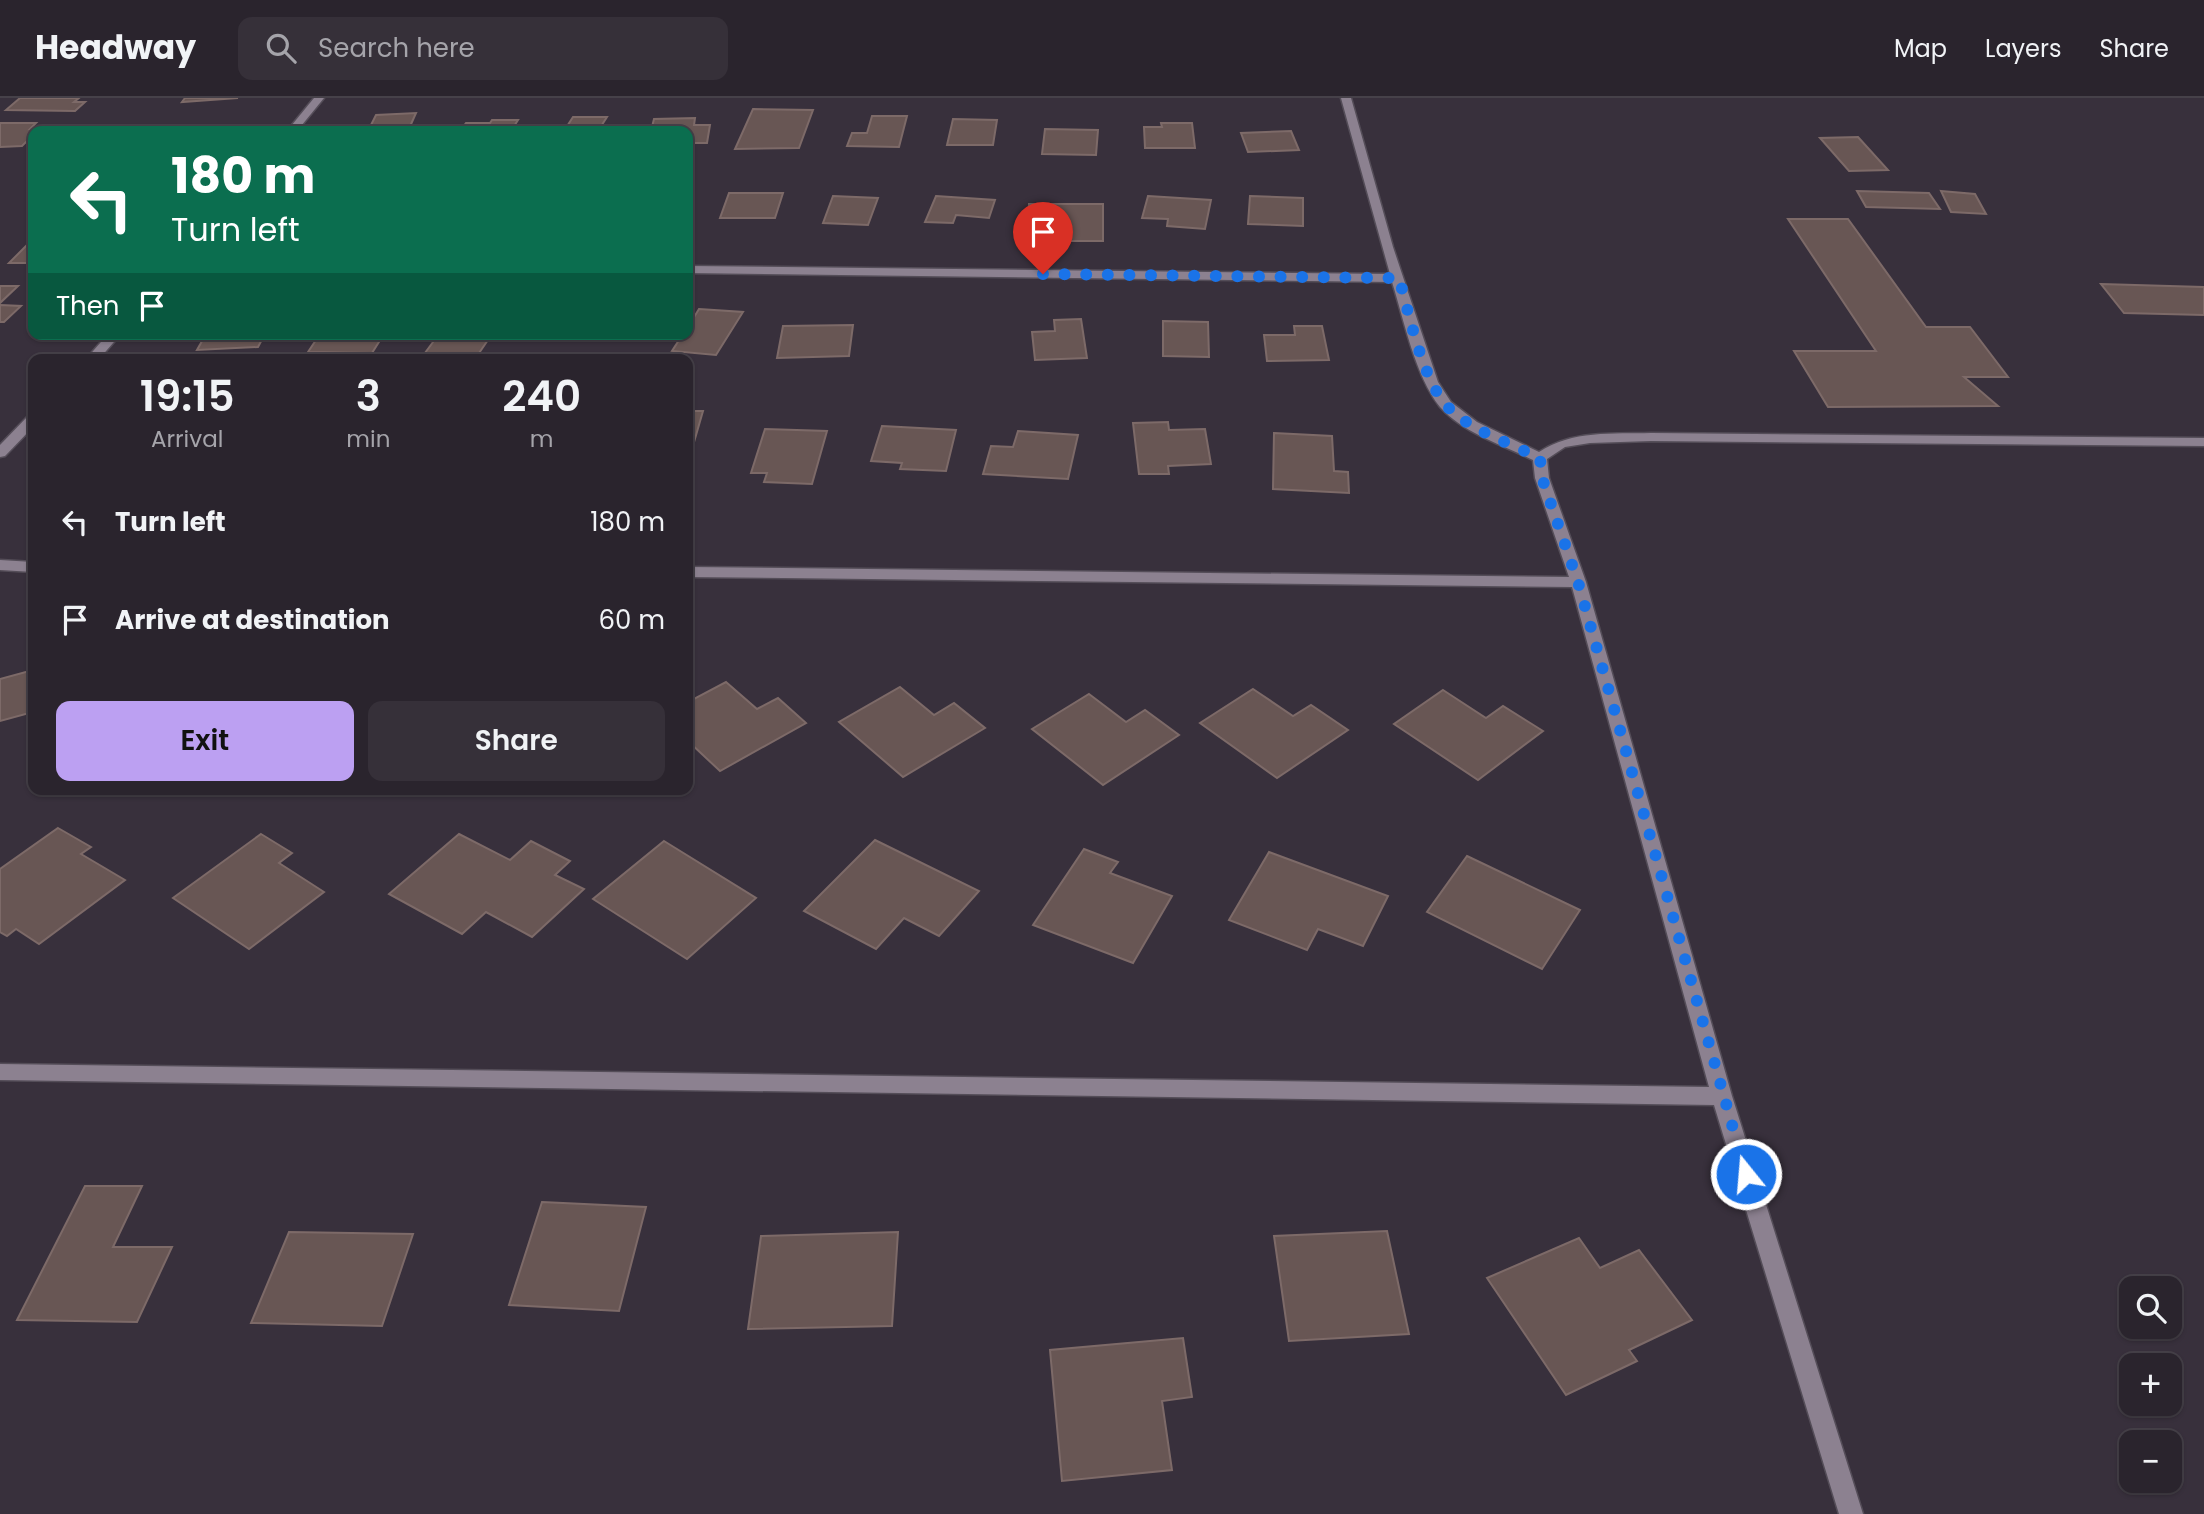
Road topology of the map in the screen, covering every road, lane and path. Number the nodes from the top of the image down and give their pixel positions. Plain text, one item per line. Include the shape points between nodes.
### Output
1 (319, 98) edge
2 (1346, 98) edge
3 (296, 126) edge
4 (693, 270) edge
5 (1399, 278) junction
6 (109, 340) edge
7 (97, 354) edge
8 (28, 424) edge
9 (2204, 442) edge
10 (0, 453) edge
11 (1540, 458) junction
12 (0, 565) edge
13 (28, 567) edge
14 (693, 572) edge
15 (1578, 582) junction
16 (0, 1072) edge
17 (1722, 1096) junction
18 (1852, 1514) edge

1 - 3 street
2 - 5 street
4 - 5 street
5 - 11 street via 1431,382 1446,405 1472,425
6 - 7 street
8 - 10 street
9 - 11 street via 1651,437 1561,444
11 - 15 street via 1542,478
12 - 13 street
14 - 15 street
15 - 17 street
16 - 17 street
17 - 18 street

